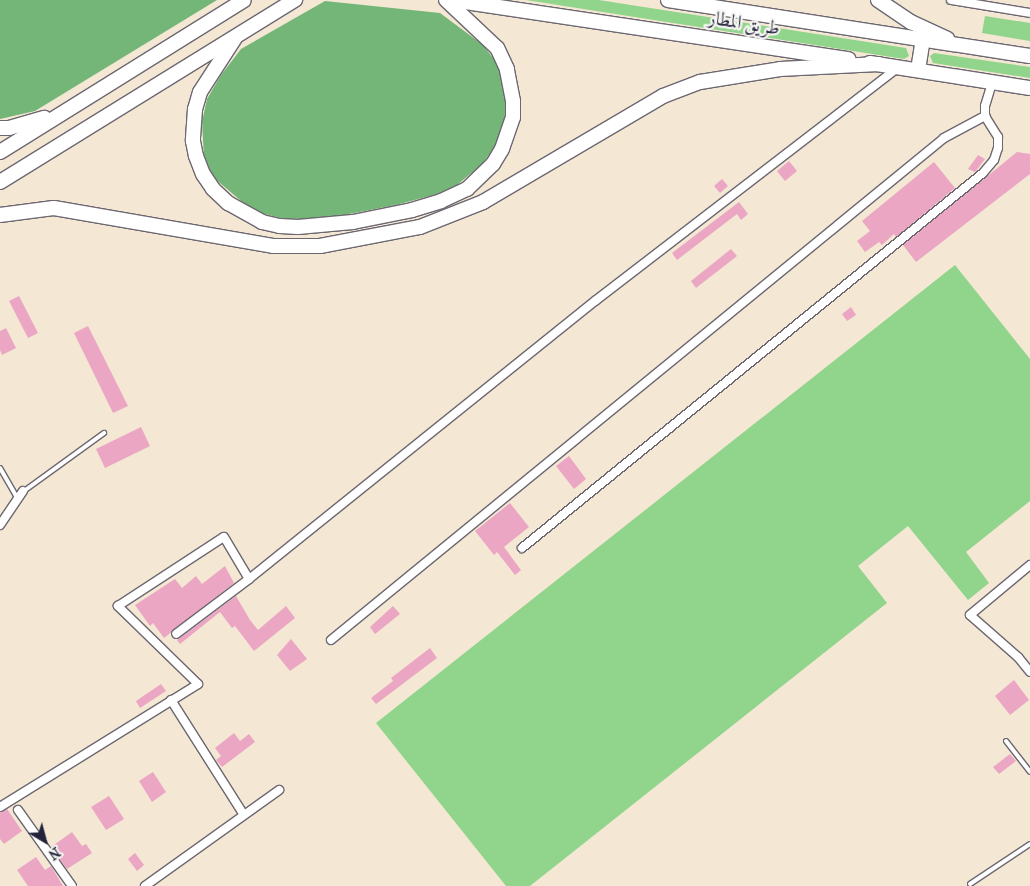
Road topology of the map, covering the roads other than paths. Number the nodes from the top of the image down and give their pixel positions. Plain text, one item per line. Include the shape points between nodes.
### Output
1 (244, 0) edge
2 (295, 0) edge
3 (446, 0) edge
4 (452, 0) edge
5 (668, 0) edge
6 (878, 0) edge
7 (951, 0) edge
8 (701, 2) edge
9 (1030, 13) edge
10 (235, 38) junction
11 (923, 40) junction
12 (957, 44) junction
13 (1030, 56) edge
14 (879, 64) junction
15 (899, 67) junction
16 (918, 70) junction
17 (992, 82) junction
18 (1030, 88) edge
19 (60, 114) junction
20 (985, 116) junction
21 (0, 128) edge
22 (0, 152) edge
23 (0, 182) edge
24 (0, 215) edge
25 (104, 434) dead end
26 (0, 468) edge
27 (23, 491) junction
28 (0, 525) edge
29 (522, 548) dead end
30 (1030, 565) edge
31 (249, 579) junction
32 (176, 634) dead end
33 (331, 640) dead end
34 (1030, 672) edge
35 (171, 700) junction
36 (1006, 741) dead end
37 (1030, 772) edge
38 (279, 790) dead end
39 (0, 807) edge
40 (18, 810) dead end
41 (244, 815) junction
42 (1030, 844) edge
43 (970, 884) dead end
44 (72, 886) edge
45 (145, 886) edge

1 - 19 highway
2 - 10 highway
3 - 10 highway via 497,48 507,69 514,101 513,117 502,149 493,164 467,189 412,210 353,222 298,227 262,222 228,203 203,174 193,141 195,109 200,92
4 - 14 highway, طريق المطار
5 - 8 highway, طريق المطار
6 - 12 highway via 911,22
7 - 9 street
8 - 11 highway, طريق المطار
10 - 23 highway
11 - 12 highway, طريق المطار
11 - 16 highway
12 - 13 highway, طريق المطار
14 - 15 highway, طريق المطار
14 - 24 highway via 780,69 700,82 663,96 483,202 420,227 320,246 273,246 54,208
15 - 16 highway, طريق المطار
15 - 31 street via 595,301
16 - 17 highway, طريق المطار
17 - 18 highway, طريق المطار
17 - 20 street
19 - 21 highway
19 - 22 highway
20 - 29 street via 998,137 998,148 984,173
20 - 33 street via 944,138
25 - 27 lane
26 - 27 lane via 16,496
27 - 28 street
30 - 34 street via 970,615
31 - 32 street
31 - 35 street via 224,537 118,606 198,684
35 - 39 street
35 - 41 street
36 - 37 lane
38 - 41 street
40 - 44 street
41 - 45 street
42 - 43 lane

